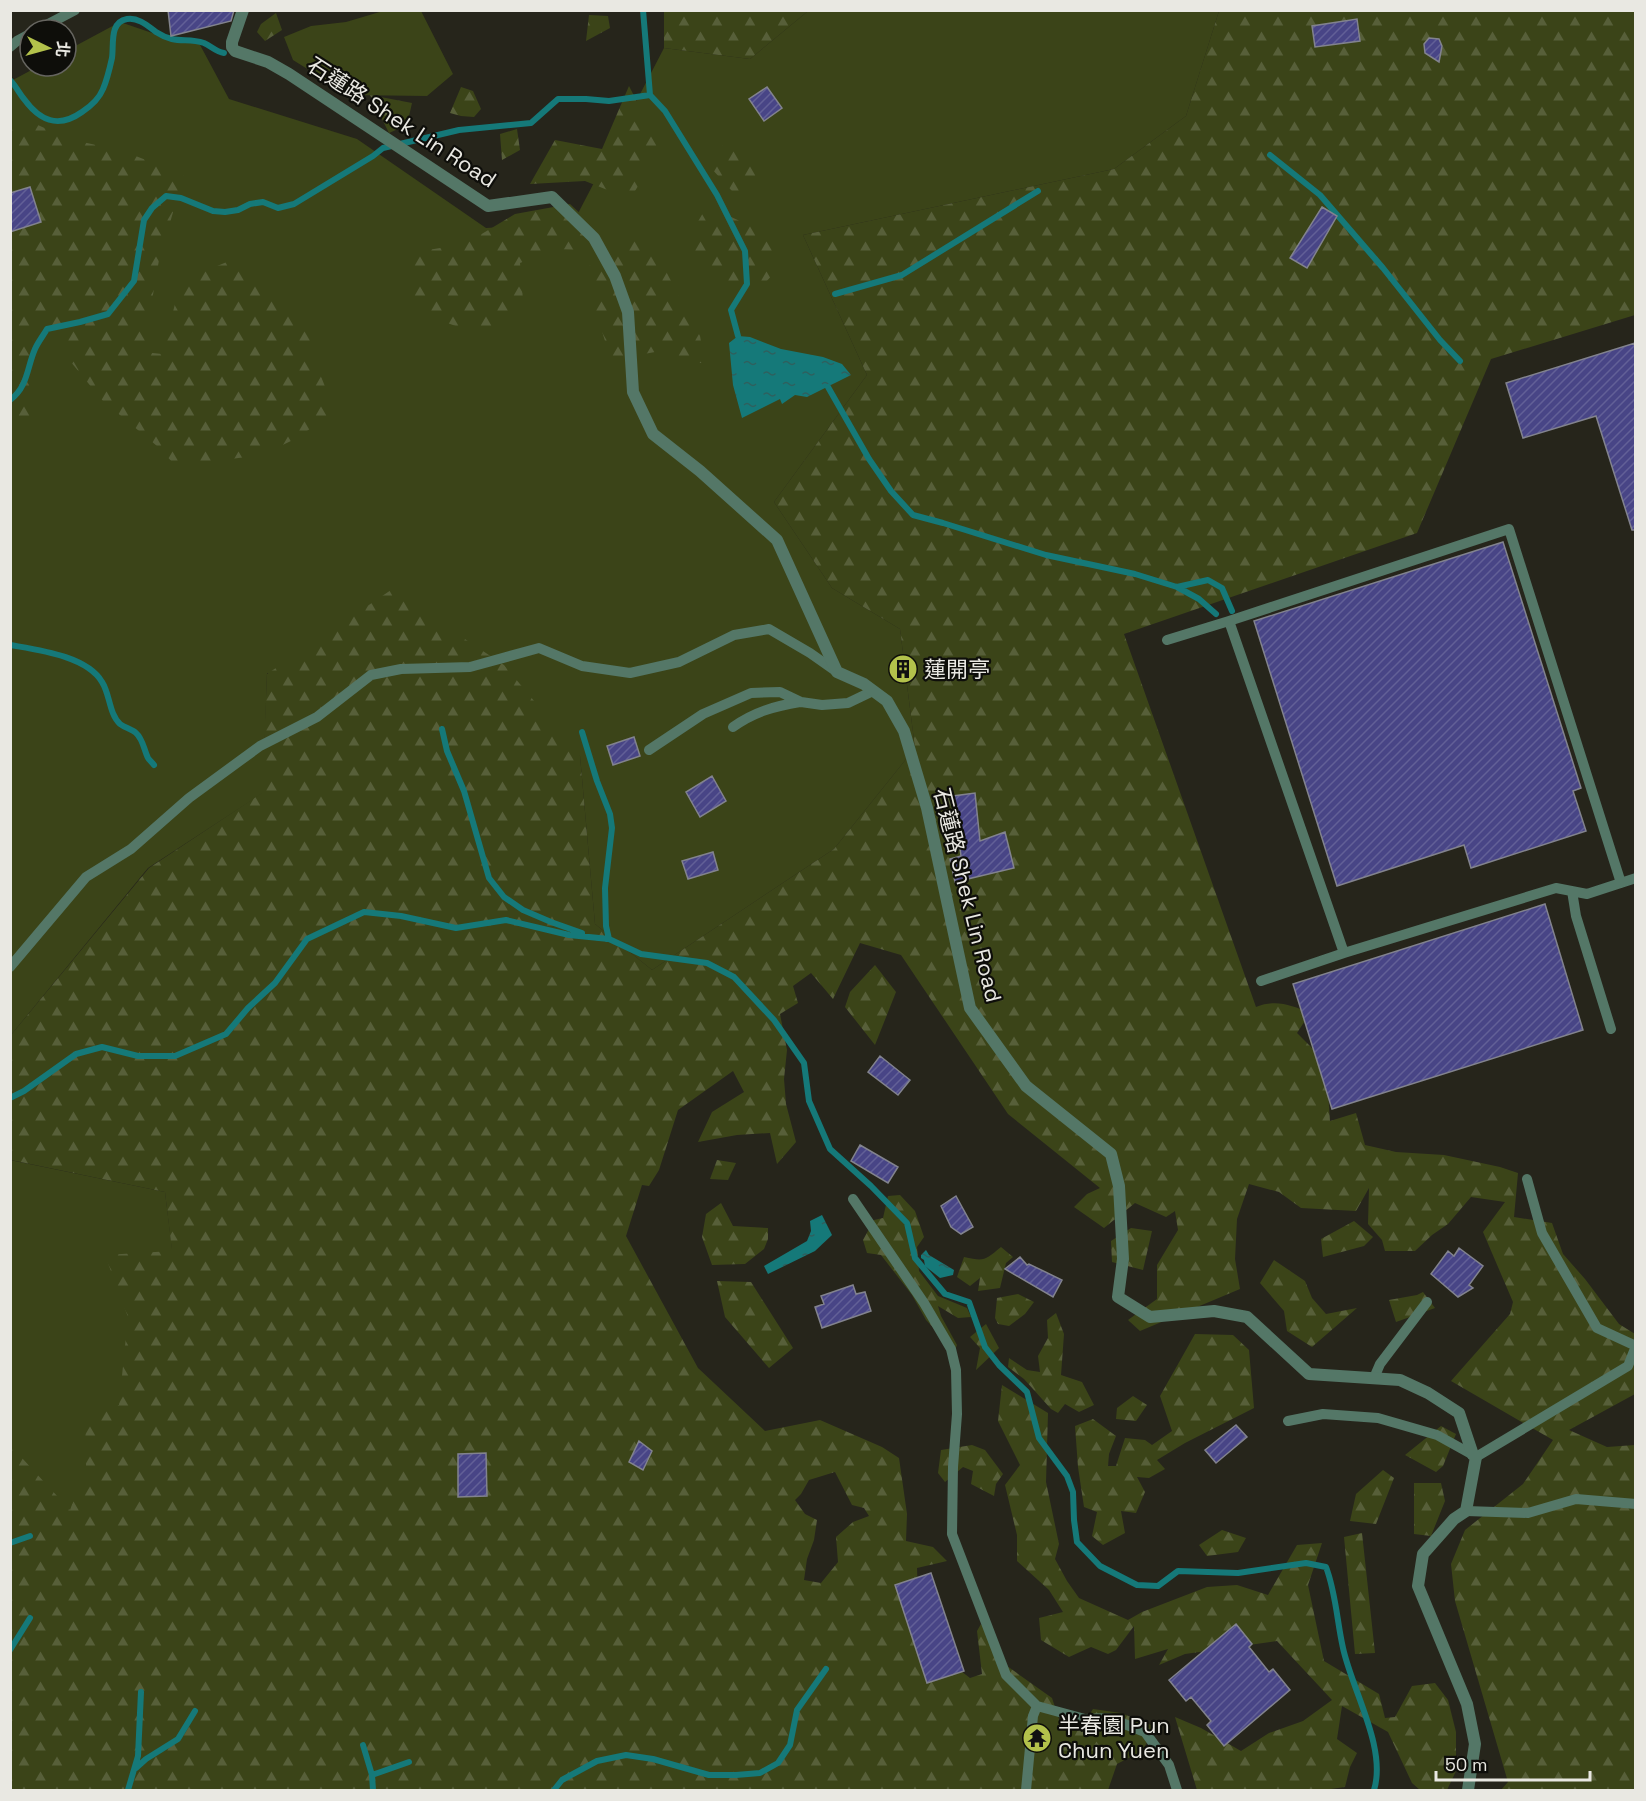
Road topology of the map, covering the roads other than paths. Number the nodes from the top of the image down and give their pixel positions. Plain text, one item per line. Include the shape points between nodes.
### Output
1 (75, 10) edge
2 (243, 10) edge
3 (60, 18) edge
4 (1229, 621) junction
5 (1167, 640) dead end
6 (837, 672) junction
7 (873, 691) junction
8 (801, 702) junction
9 (733, 727) dead end
10 (649, 750) dead end
11 (1635, 878) edge
12 (1621, 883) junction
13 (1572, 891) junction
14 (1344, 953) junction
15 (10, 967) edge
16 (1261, 981) dead end
17 (1611, 1029) dead end
18 (1527, 1179) dead end
19 (853, 1199) dead end
20 (1427, 1302) dead end
21 (1635, 1346) edge
22 (1374, 1378) junction
23 (1288, 1421) dead end
24 (1474, 1456) junction
25 (1635, 1504) edge
26 (1466, 1511) junction
27 (1037, 1707) junction
28 (1026, 1791) edge
29 (1177, 1791) edge
30 (1468, 1791) edge

1 - 3 lane
2 - 6 street, 石蓮路 Shek Lin Road via 232,42 235,51 289,74 488,206 552,196 594,238 615,276 628,312 633,392 653,434 777,540
4 - 5 lane
4 - 12 lane via 1509,530
4 - 14 lane
6 - 7 street, 石蓮路 Shek Lin Road
6 - 15 lane via 769,629 734,635 679,662 630,673 582,666 539,648 470,667 400,669 371,675 317,717 260,746 189,798 130,849 86,877
7 - 8 lane via 848,703
7 - 22 street, 石蓮路 Shek Lin Road via 887,701 904,732 927,808 970,1008 1026,1086 1111,1154 1119,1186 1124,1259 1118,1297 1150,1317 1214,1311 1247,1317 1310,1374
8 - 9 lane via 776,706
8 - 10 lane via 780,692 751,693 703,714
11 - 12 lane
12 - 13 lane via 1587,894
13 - 14 lane via 1556,888
13 - 17 lane
14 - 16 lane
18 - 21 lane via 1542,1233 1597,1328
19 - 27 lane via 951,1349 956,1370 957,1414 952,1534 1006,1675
20 - 22 lane via 1380,1364
21 - 24 lane via 1628,1366
22 - 24 street, 石蓮路 Shek Lin Road via 1400,1380 1459,1413
23 - 24 lane via 1323,1414 1378,1418 1437,1435
24 - 26 street, 石蓮路 Shek Lin Road
25 - 26 lane via 1576,1499 1528,1513
26 - 30 street via 1423,1554 1418,1586 1467,1704 1475,1744
27 - 28 lane
27 - 29 lane via 1085,1719 1109,1718 1145,1732 1169,1765

